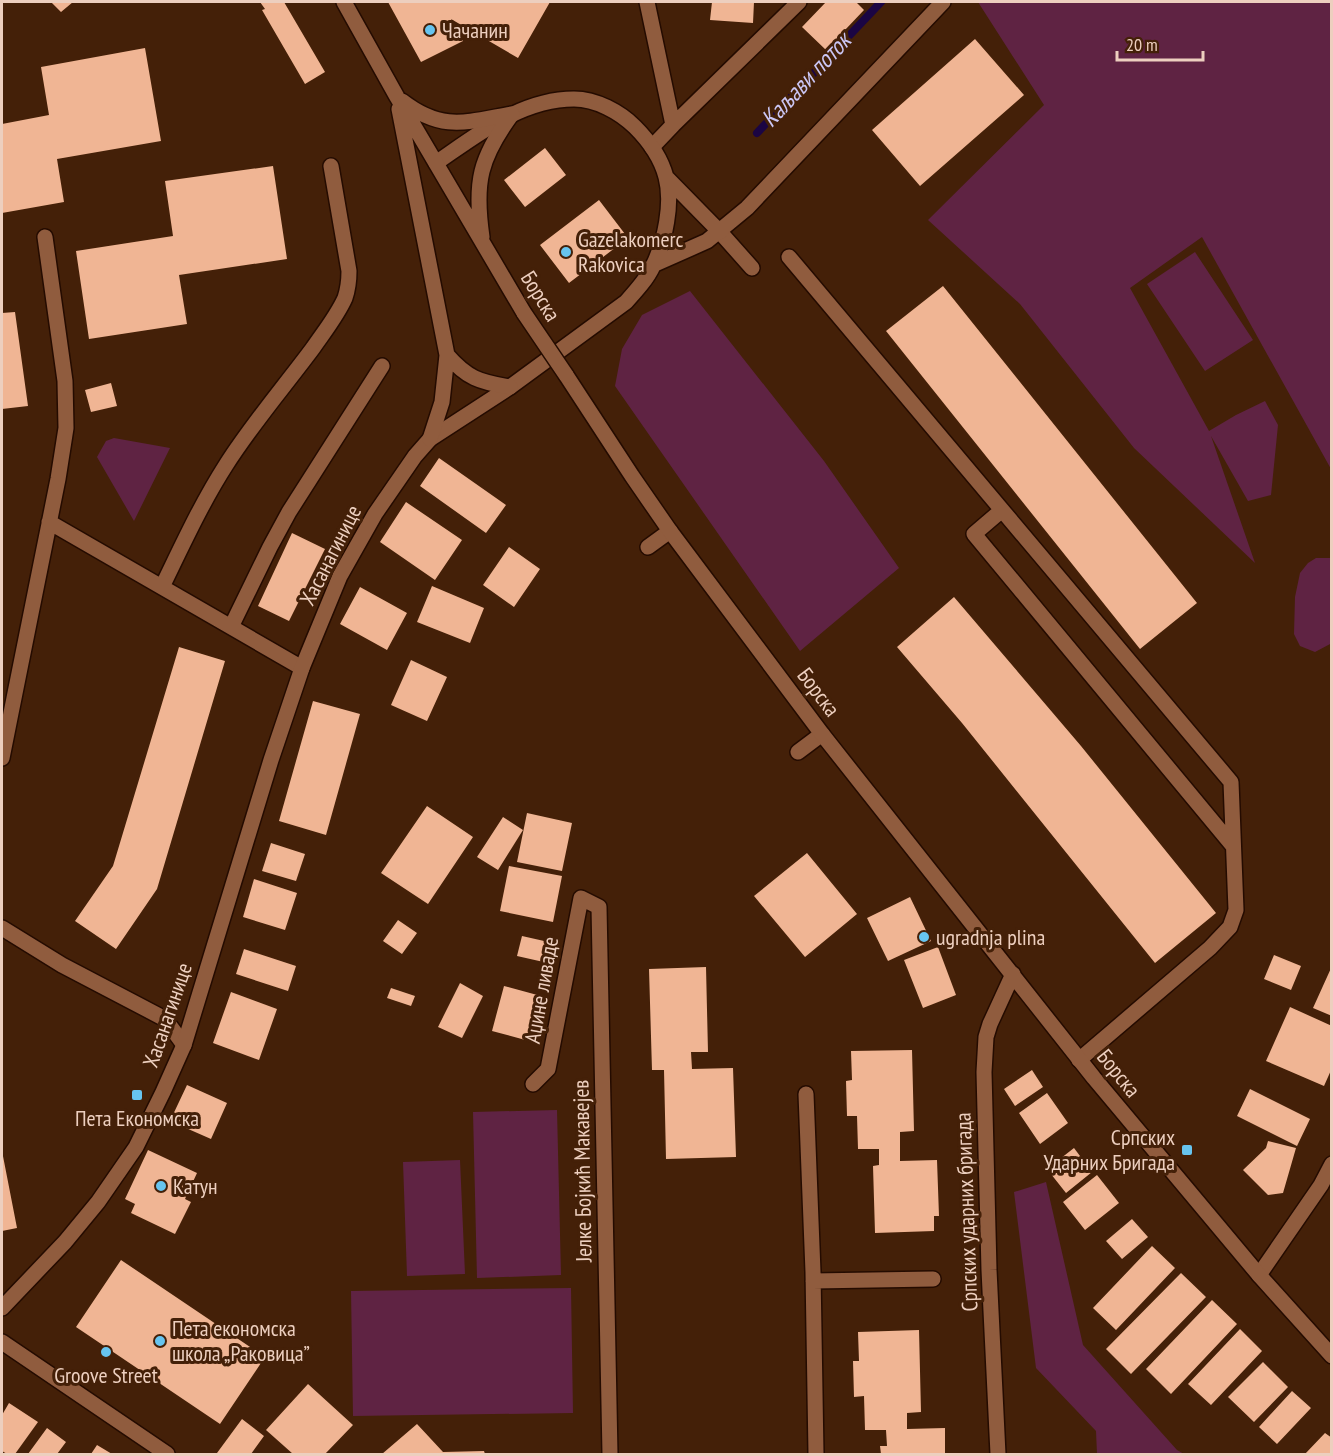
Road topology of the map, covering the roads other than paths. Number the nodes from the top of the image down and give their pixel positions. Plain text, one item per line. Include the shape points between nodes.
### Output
1 (344, 2) edge
2 (647, 2) edge
3 (799, 2) edge
4 (943, 2) edge
5 (397, 97) junction
6 (512, 114) junction
7 (673, 125) junction
8 (652, 147) junction
9 (436, 164) junction
10 (331, 166) dead end
11 (666, 177) junction
12 (720, 232) junction
13 (45, 237) dead end
14 (483, 245) junction
15 (789, 257) dead end
16 (654, 265) junction
17 (753, 268) dead end
18 (447, 355) junction
19 (382, 366) dead end
20 (510, 387) junction
21 (430, 439) junction
22 (1002, 510) junction
23 (49, 522) junction
24 (670, 531) junction
25 (648, 548) dead end
26 (162, 587) junction
27 (231, 627) junction
28 (302, 668) junction
29 (822, 734) junction
30 (798, 752) dead end
31 (2, 758) edge
32 (1233, 846) junction
33 (581, 898) joint
34 (2, 928) edge
35 (1013, 974) junction
36 (184, 1045) junction
37 (1079, 1060) junction
38 (533, 1084) dead end
39 (806, 1094) dead end
40 (1331, 1168) edge
41 (1259, 1275) junction
42 (933, 1279) dead end
43 (813, 1281) junction
44 (2, 1308) edge
45 (2, 1342) edge
46 (1332, 1356) edge
47 (167, 1455) edge
48 (610, 1455) edge
49 (816, 1455) edge
50 (998, 1455) edge

1 - 5 street, Борска
2 - 7 street
3 - 7 street
4 - 12 street
5 - 6 street via 421,114 443,122
5 - 9 street, Борска
5 - 18 street
6 - 8 street via 558,100 592,102 626,118
6 - 9 street
6 - 14 street via 488,153 478,184
7 - 8 street
8 - 11 street
9 - 14 street, Борска
10 - 26 street via 349,271 345,296 337,314 225,467
11 - 12 street
11 - 16 street, Хасанагинице via 667,212
12 - 16 street via 694,249
12 - 17 street
13 - 23 street via 67,412
14 - 24 street, Борска, bridge
15 - 22 street
16 - 20 street, Хасанагинице via 626,302
18 - 20 street via 459,370 475,380
18 - 21 street via 442,402
19 - 27 street via 284,520
20 - 21 street, Хасанагинице
21 - 28 street, Хасанагинице via 355,547
22 - 32 street via 1231,782
22 - 32 street via 974,534
23 - 26 street
23 - 31 street
24 - 25 street
24 - 29 street, Борска
26 - 27 street
27 - 28 street
28 - 36 street, Хасанагинице
29 - 30 street
29 - 35 street, Борска
32 - 37 street via 1236,909 1230,927
33 - 38 street, Аџине ливаде via 551,1060
33 - 48 street, Јелке Бојкић Макавејев via 599,907
34 - 36 street via 62,965 165,1019
35 - 37 street, Борска
35 - 50 street, Српских ударних бригада via 986,1037 984,1072
36 - 44 street, Хасанагинице via 125,1164 65,1242
37 - 41 street, Борска
39 - 43 street
40 - 41 street
41 - 46 street, Борска
42 - 43 street
43 - 49 street
45 - 47 street

